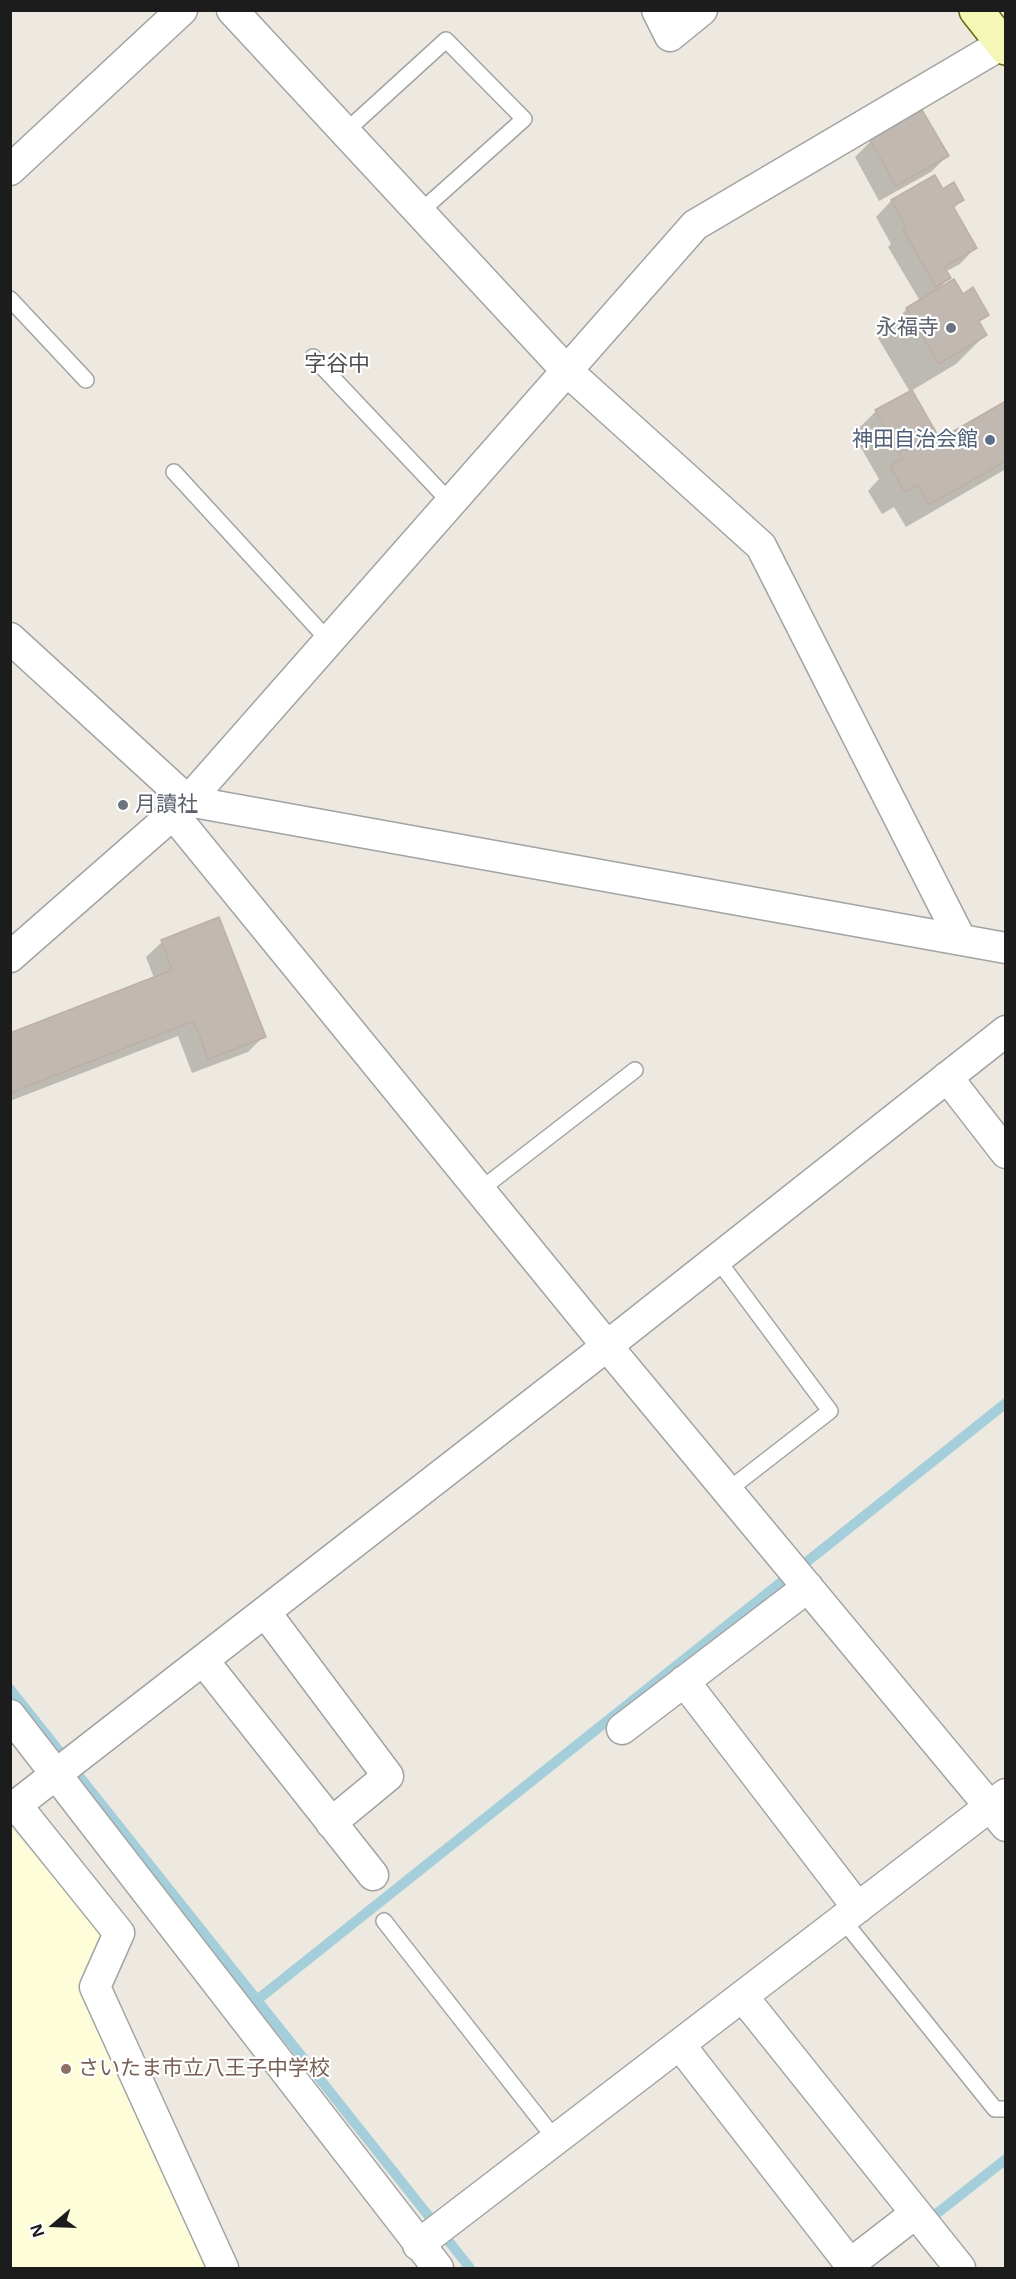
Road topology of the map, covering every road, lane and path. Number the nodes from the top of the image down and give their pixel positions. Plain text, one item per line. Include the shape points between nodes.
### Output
1 (182, 10) edge
2 (232, 10) edge
3 (657, 10) edge
4 (702, 10) edge
5 (976, 10) edge
6 (1004, 46) edge
7 (345, 132) junction
8 (10, 170) edge
9 (420, 212) junction
10 (10, 299) edge
11 (313, 357) dead end
12 (566, 370) junction
13 (86, 380) dead end
14 (174, 472) dead end
15 (450, 502) junction
16 (10, 638) edge
17 (329, 640) junction
18 (180, 807) junction
19 (961, 940) junction
20 (1005, 948) edge
21 (10, 957) edge
22 (1005, 1031) edge
23 (635, 1070) dead end
24 (947, 1077) junction
25 (1005, 1154) edge
26 (480, 1190) junction
27 (717, 1259) junction
28 (607, 1346) junction
29 (727, 1491) junction
30 (808, 1587) junction
31 (265, 1612) junction
32 (203, 1660) junction
33 (684, 1682) junction
34 (10, 1715) edge
35 (622, 1729) dead end
36 (56, 1775) junction
37 (14, 1808) edge
38 (1000, 1809) edge
39 (331, 1823) junction
40 (372, 1875) dead end
41 (851, 1914) junction
42 (384, 1922) dead end
43 (742, 1997) junction
44 (680, 2045) junction
45 (1005, 2109) edge
46 (556, 2140) junction
47 (916, 2213) junction
48 (418, 2245) junction
49 (223, 2268) edge
50 (438, 2268) edge
51 (960, 2268) edge

1 - 8 street
2 - 7 street
3 - 4 street via 670,36
5 - 6 street
6 - 12 street via 695,225
7 - 9 street
7 - 9 lane via 446,40 524,119
9 - 12 street
10 - 13 lane
11 - 15 lane
12 - 15 street
12 - 19 street via 761,546
14 - 17 lane
15 - 17 street
16 - 18 street
17 - 18 street
18 - 19 street
18 - 21 street
18 - 26 street
19 - 20 street
22 - 24 street
23 - 26 lane
24 - 25 street
24 - 27 street
26 - 28 street
27 - 28 street
27 - 29 lane via 830,1411
28 - 29 street
28 - 31 street
29 - 30 street
30 - 33 street
30 - 38 street
31 - 32 street
31 - 39 street via 388,1776
32 - 36 street
32 - 39 street
33 - 35 street
33 - 41 street
34 - 36 street
36 - 37 street
36 - 48 street
37 - 49 street via 119,1933 95,1987
38 - 41 street
39 - 40 street
41 - 43 street
41 - 45 lane via 995,2109
42 - 46 lane
43 - 44 street
43 - 47 street
44 - 46 street
44 - 47 street via 850,2264
46 - 48 street
47 - 51 street
48 - 50 street

